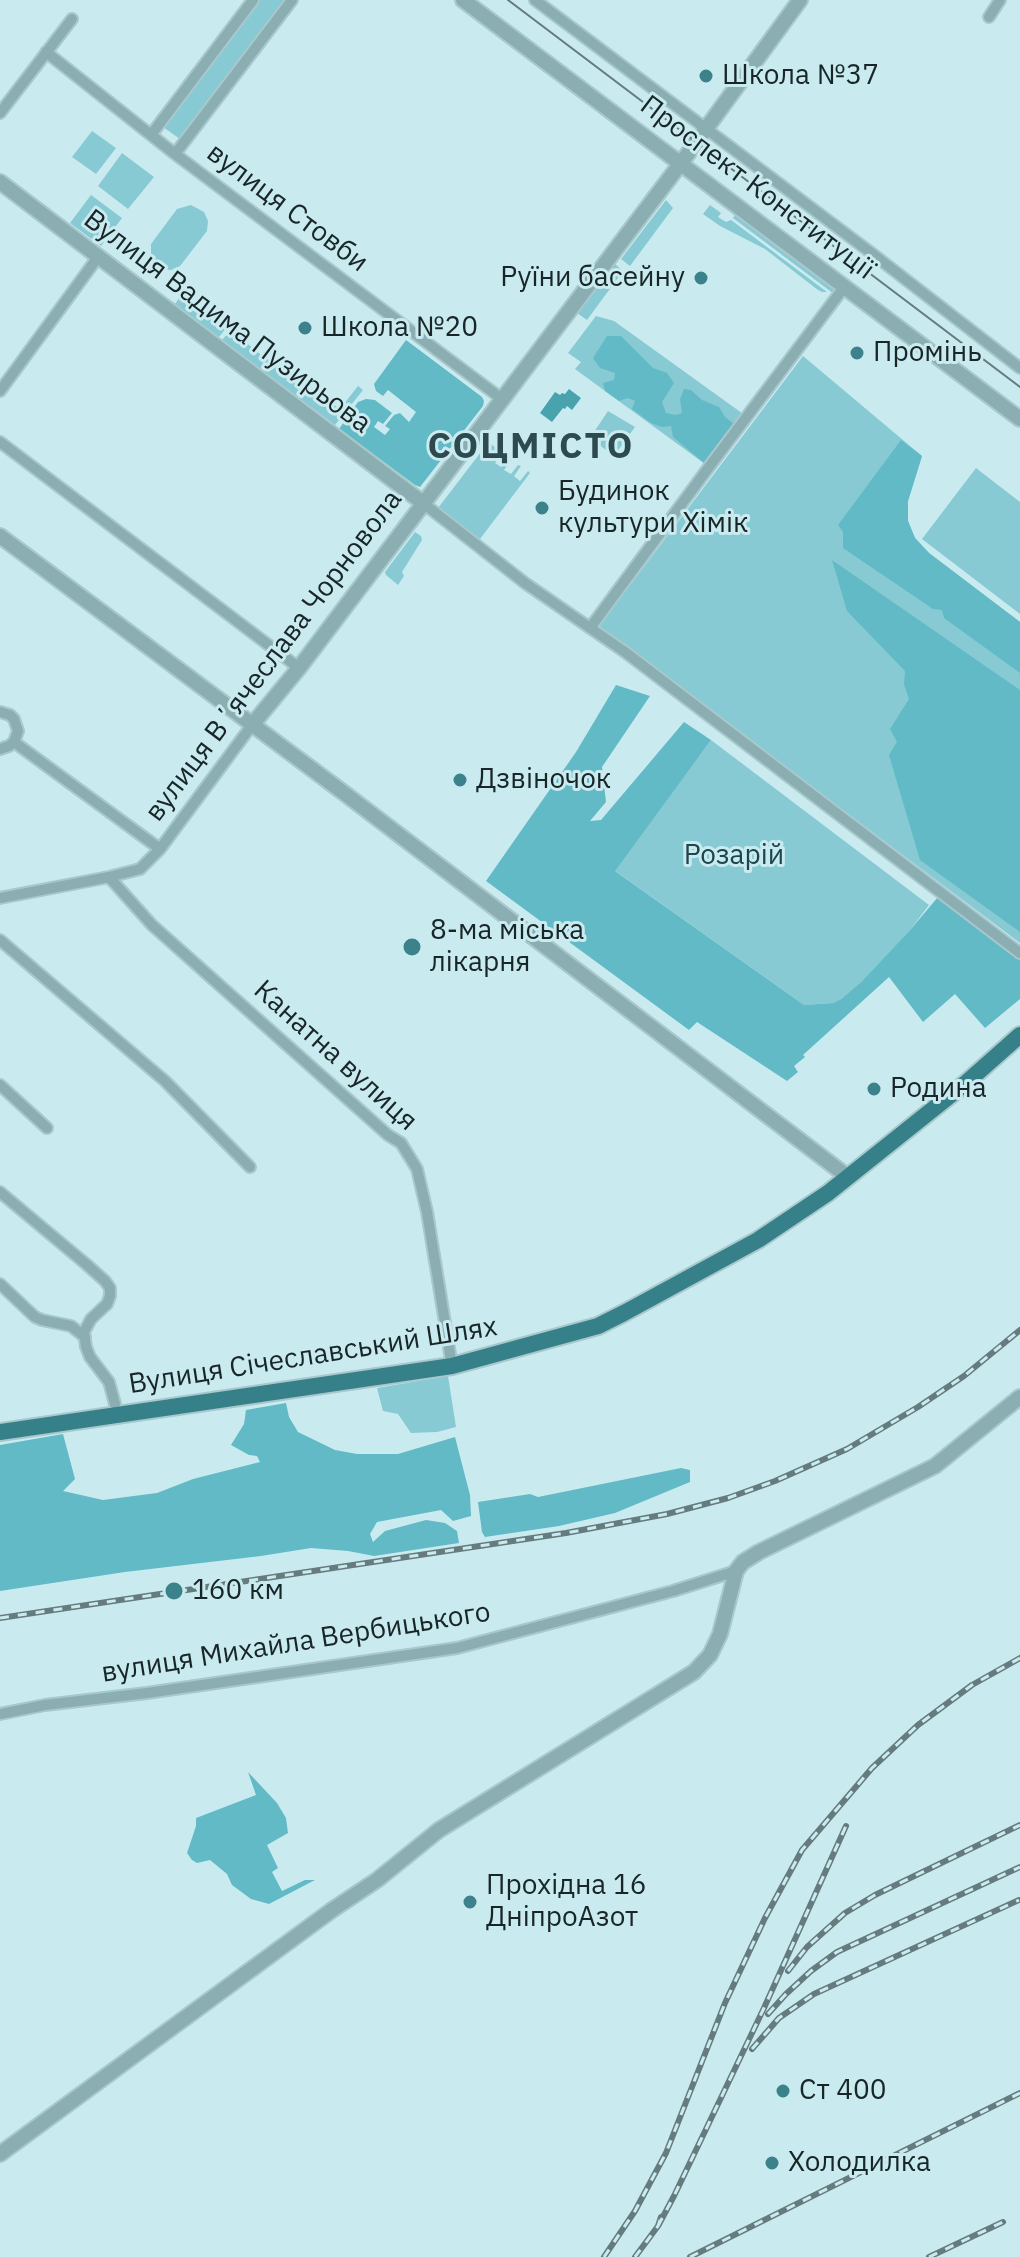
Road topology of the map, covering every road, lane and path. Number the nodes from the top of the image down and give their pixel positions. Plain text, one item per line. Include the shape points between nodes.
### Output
1 (253, 0) edge
2 (292, 0) edge
3 (463, 0) edge
4 (535, 0) edge
5 (800, 0) edge
6 (1000, 0) edge
7 (989, 17) dead end
8 (72, 19) dead end
9 (46, 52) junction
10 (0, 113) edge
11 (706, 129) junction
12 (151, 135) junction
13 (175, 154) junction
14 (681, 163) junction
15 (0, 182) edge
16 (98, 257) junction
17 (845, 286) junction
18 (1020, 368) edge
19 (0, 391) edge
20 (502, 399) junction
21 (1020, 419) edge
22 (0, 442) edge
23 (423, 503) junction
24 (0, 536) edge
25 (590, 628) junction
26 (299, 668) junction
27 (0, 712) edge
28 (252, 725) junction
29 (14, 742) junction
30 (0, 749) edge
31 (160, 849) junction
32 (109, 877) junction
33 (0, 898) edge
34 (0, 940) edge
35 (1020, 953) edge
36 (1020, 1035) edge
37 (0, 1085) edge
38 (47, 1128) dead end
39 (250, 1167) dead end
40 (848, 1177) junction
41 (0, 1192) edge
42 (0, 1284) edge
43 (85, 1337) junction
44 (452, 1366) junction
45 (1020, 1397) edge
46 (115, 1404) dead end
47 (0, 1432) edge
48 (736, 1571) junction
49 (0, 1714) edge
50 (0, 2154) edge

1 - 12 street
2 - 13 street
3 - 14 street, Проспект Конституції
4 - 11 street
5 - 11 street
6 - 7 street
8 - 9 street
9 - 10 street
9 - 12 street, вулиця Стовби
11 - 14 street, вулиця Вʼячеслава Чорновола
11 - 18 street
12 - 13 street, вулиця Стовби
13 - 20 street, вулиця Стовби
14 - 17 street, Проспект Конституції
14 - 20 street, вулиця Вʼячеслава Чорновола
15 - 16 street, Вулиця Вадима Пузирьова
16 - 19 street
16 - 23 street, Вулиця Вадима Пузирьова
17 - 21 street, Проспект Конституції
17 - 25 street
20 - 23 street, вулиця Вʼячеслава Чорновола
22 - 26 street
23 - 25 street
23 - 26 street, вулиця Вʼячеслава Чорновола
24 - 28 street
25 - 35 street
26 - 28 street, вулиця Вʼячеслава Чорновола
27 - 29 street via 17,725
28 - 31 street, вулиця Вʼячеслава Чорновола
28 - 40 street
29 - 30 street
29 - 31 street
31 - 32 street, вулиця Вʼячеслава Чорновола via 140,869
32 - 33 street, вулиця Вʼячеслава Чорновола
32 - 44 street, Канатна вулиця via 152,925 401,1143 417,1169 427,1212
34 - 39 street via 165,1081
36 - 40 main road, Вулиця Січеславський Шлях
37 - 38 street
40 - 44 main road, Вулиця Січеславський Шлях via 758,1240 598,1326
41 - 43 street via 110,1288 107,1304 91,1319
42 - 43 street via 35,1317 71,1326
43 - 46 street
44 - 47 main road, Вулиця Січеславський Шлях
45 - 48 street via 935,1466 759,1552
48 - 49 street, вулиця Михайла Вербицького via 457,1648
48 - 50 street via 720,1634 694,1672 439,1830

